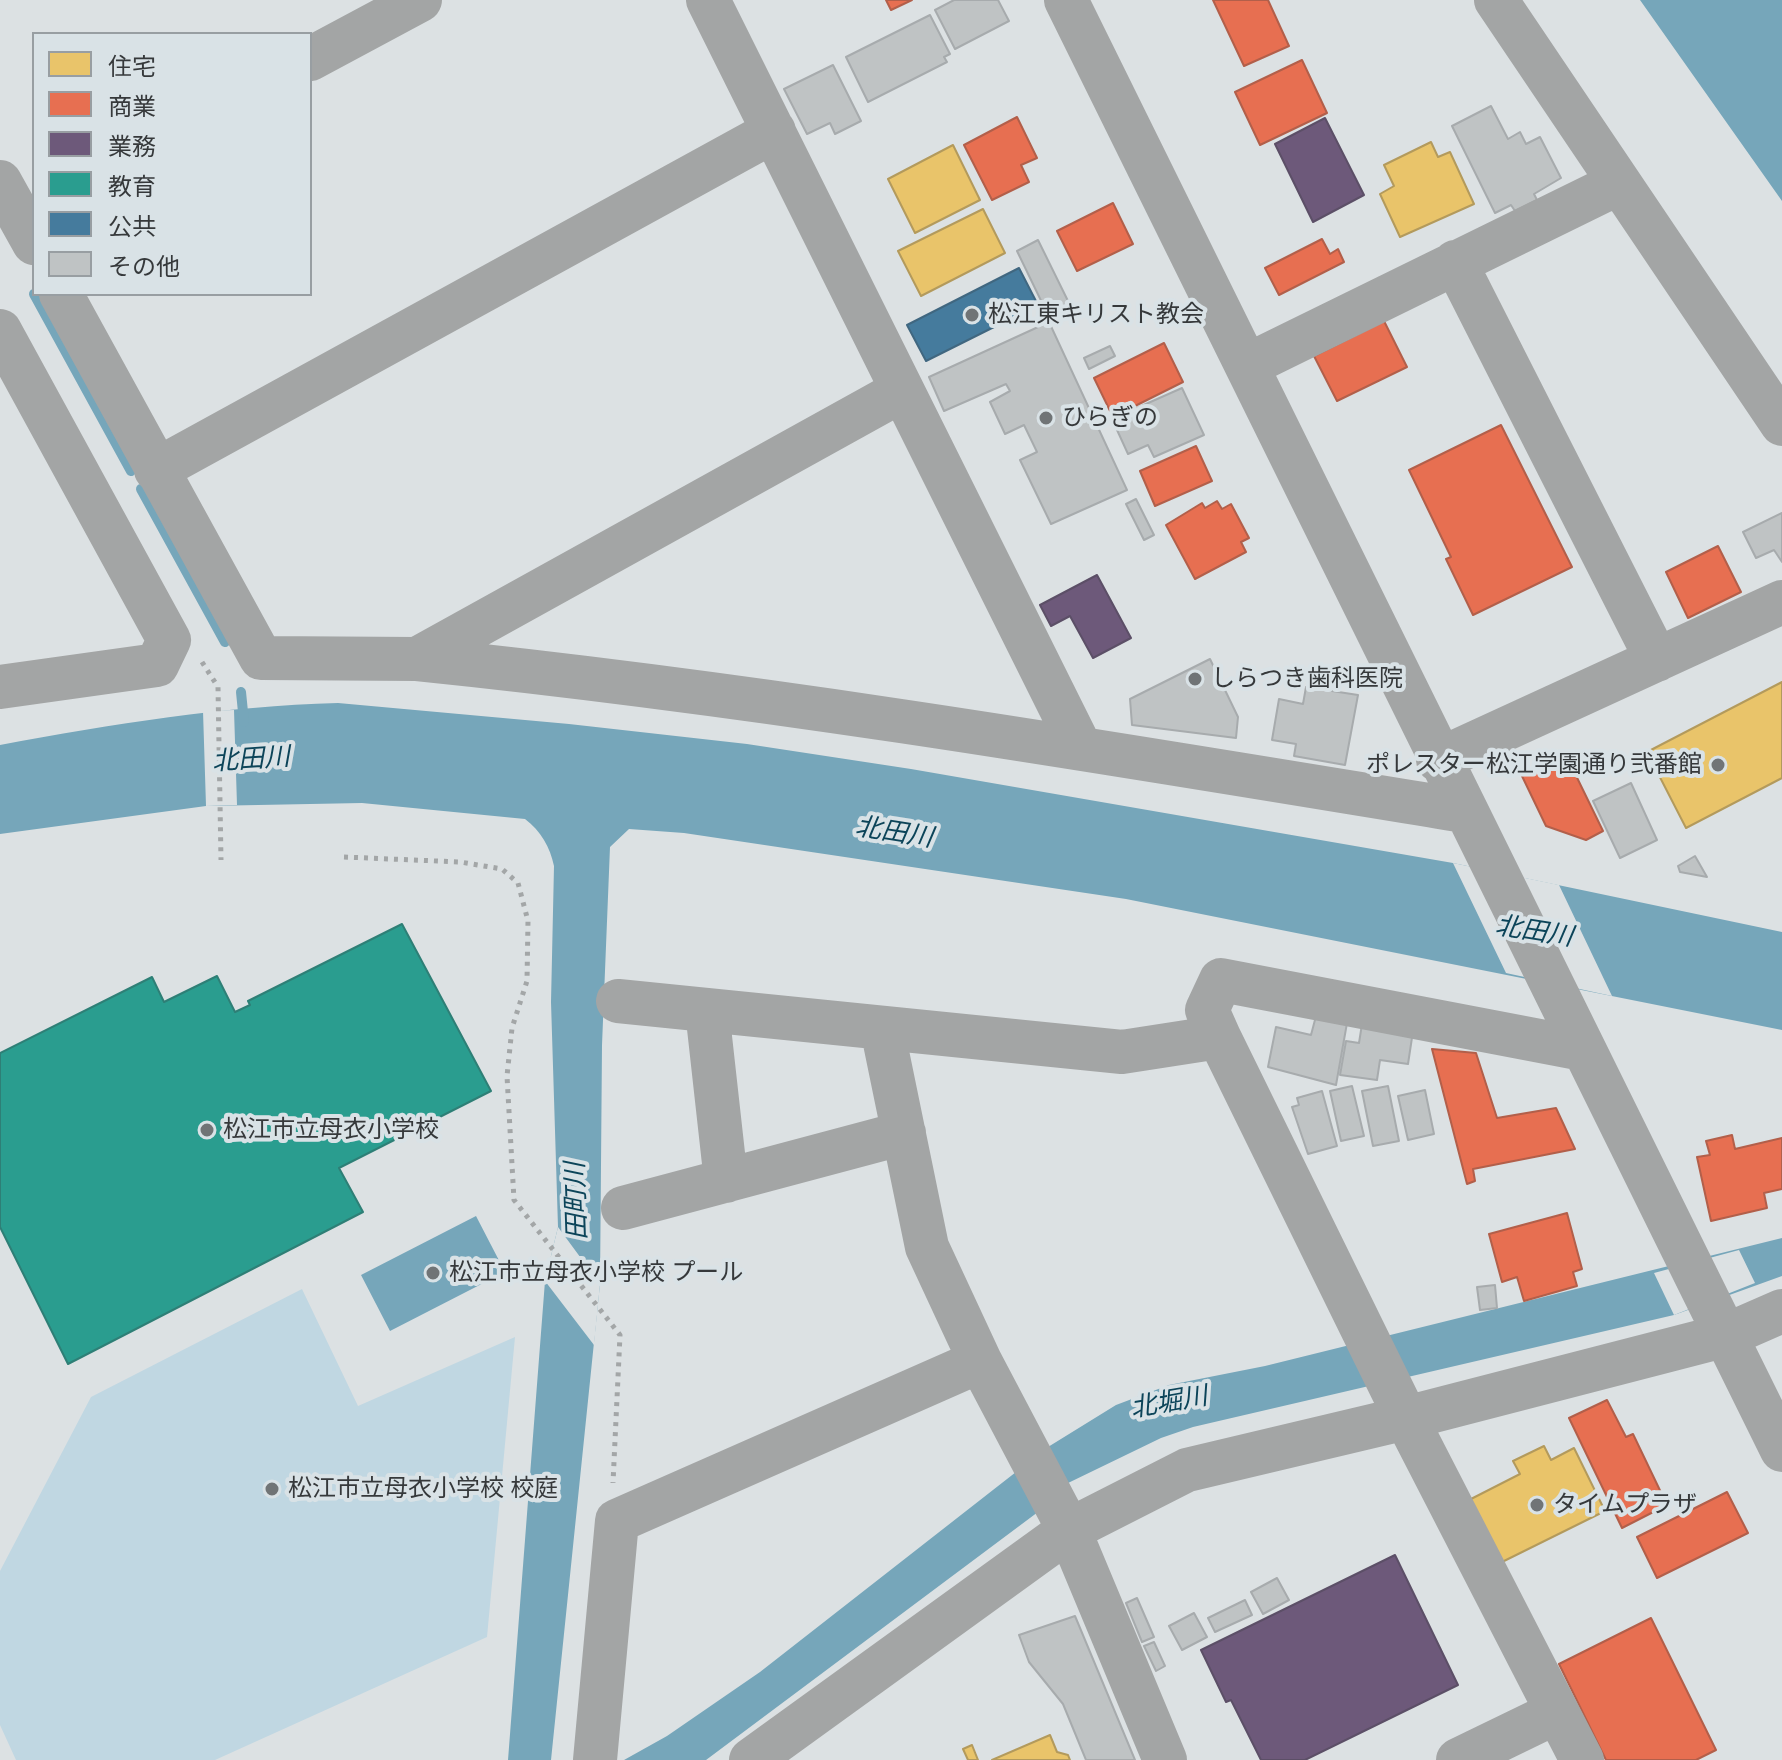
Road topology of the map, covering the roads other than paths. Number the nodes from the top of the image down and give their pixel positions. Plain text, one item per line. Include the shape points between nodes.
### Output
1 (420, 0) edge
2 (708, 0) edge
3 (1066, 0) edge
4 (1496, 0) edge
5 (312, 58) edge
6 (774, 131) junction
7 (1619, 183) junction
8 (1455, 262) junction
9 (62, 296) edge
10 (0, 331) edge
11 (1248, 365) junction
12 (901, 391) junction
13 (1782, 424) edge
14 (156, 470) junction
15 (1782, 602) edge
16 (417, 659) junction
17 (1657, 660) junction
18 (0, 687) edge
19 (1081, 749) junction
20 (1438, 760) junction
21 (1471, 827) junction
22 (618, 1001) dead end
23 (707, 1010) junction
24 (882, 1028) junction
25 (1219, 1037) junction
26 (1576, 1037) junction
27 (904, 1133) junction
28 (726, 1181) junction
29 (623, 1208) dead end
30 (1782, 1311) edge
31 (1721, 1322) junction
32 (980, 1361) junction
33 (1399, 1402) junction
34 (1782, 1450) edge
35 (1062, 1516) junction
36 (1557, 1712) junction
37 (595, 1760) edge
38 (751, 1760) edge
39 (1165, 1760) edge
40 (1458, 1760) edge
41 (1582, 1760) edge

1 - 5 street
2 - 6 street
3 - 11 street
4 - 7 street
6 - 12 street
6 - 14 street
7 - 8 street
7 - 13 street
8 - 11 street
8 - 17 street
9 - 14 street
10 - 18 street via 169,640 157,665
11 - 20 street
12 - 16 street
12 - 19 street
14 - 16 street via 261,658
15 - 17 street
16 - 19 street
17 - 20 street
19 - 21 street
20 - 21 street
21 - 26 street
22 - 23 street
23 - 24 street
23 - 28 street
24 - 25 street via 1122,1052
24 - 27 street
25 - 26 street via 1207,1010 1221,980
25 - 33 street
26 - 31 street
27 - 28 street
27 - 32 street via 927,1247
28 - 29 street
30 - 31 street
31 - 33 street
31 - 34 street
32 - 35 street
32 - 37 street via 617,1521
33 - 35 street
33 - 36 street
35 - 38 street
35 - 39 street
36 - 40 street
36 - 41 street

